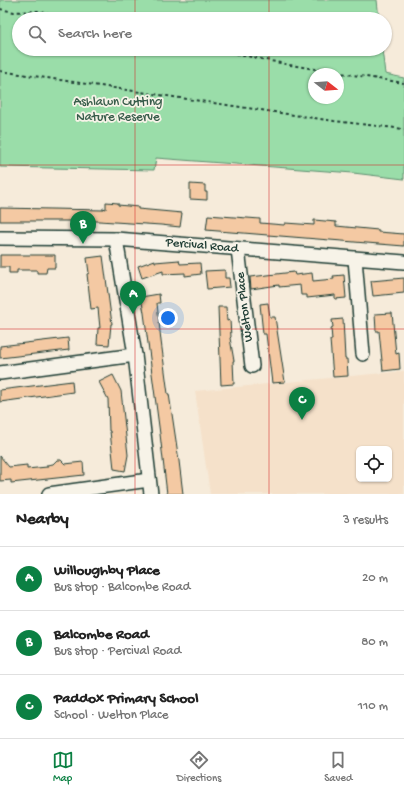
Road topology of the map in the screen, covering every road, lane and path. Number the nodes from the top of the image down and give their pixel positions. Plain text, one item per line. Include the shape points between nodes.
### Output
1 (0, 10) edge
2 (14, 12) edge
3 (14, 12) edge
4 (42, 12) edge
5 (247, 56) edge
6 (0, 71) edge
7 (404, 83) edge
8 (404, 128) edge
9 (0, 238) edge
10 (116, 239) junction
11 (238, 249) junction
12 (355, 259) junction
13 (404, 262) edge
14 (363, 354) dead end
15 (135, 355) junction
16 (252, 366) dead end
17 (0, 373) edge
18 (149, 480) junction
19 (49, 494) edge
20 (151, 494) edge

1 - 2 path
3 - 4 path
5 - 7 path
6 - 8 path via 334,121
9 - 10 street, Percival Road
10 - 11 street, Percival Road
10 - 15 street
11 - 12 street, Percival Road
11 - 16 street, Welton Place
12 - 13 street, Percival Road
12 - 14 street
15 - 17 street
15 - 18 street
18 - 19 street
18 - 20 street

